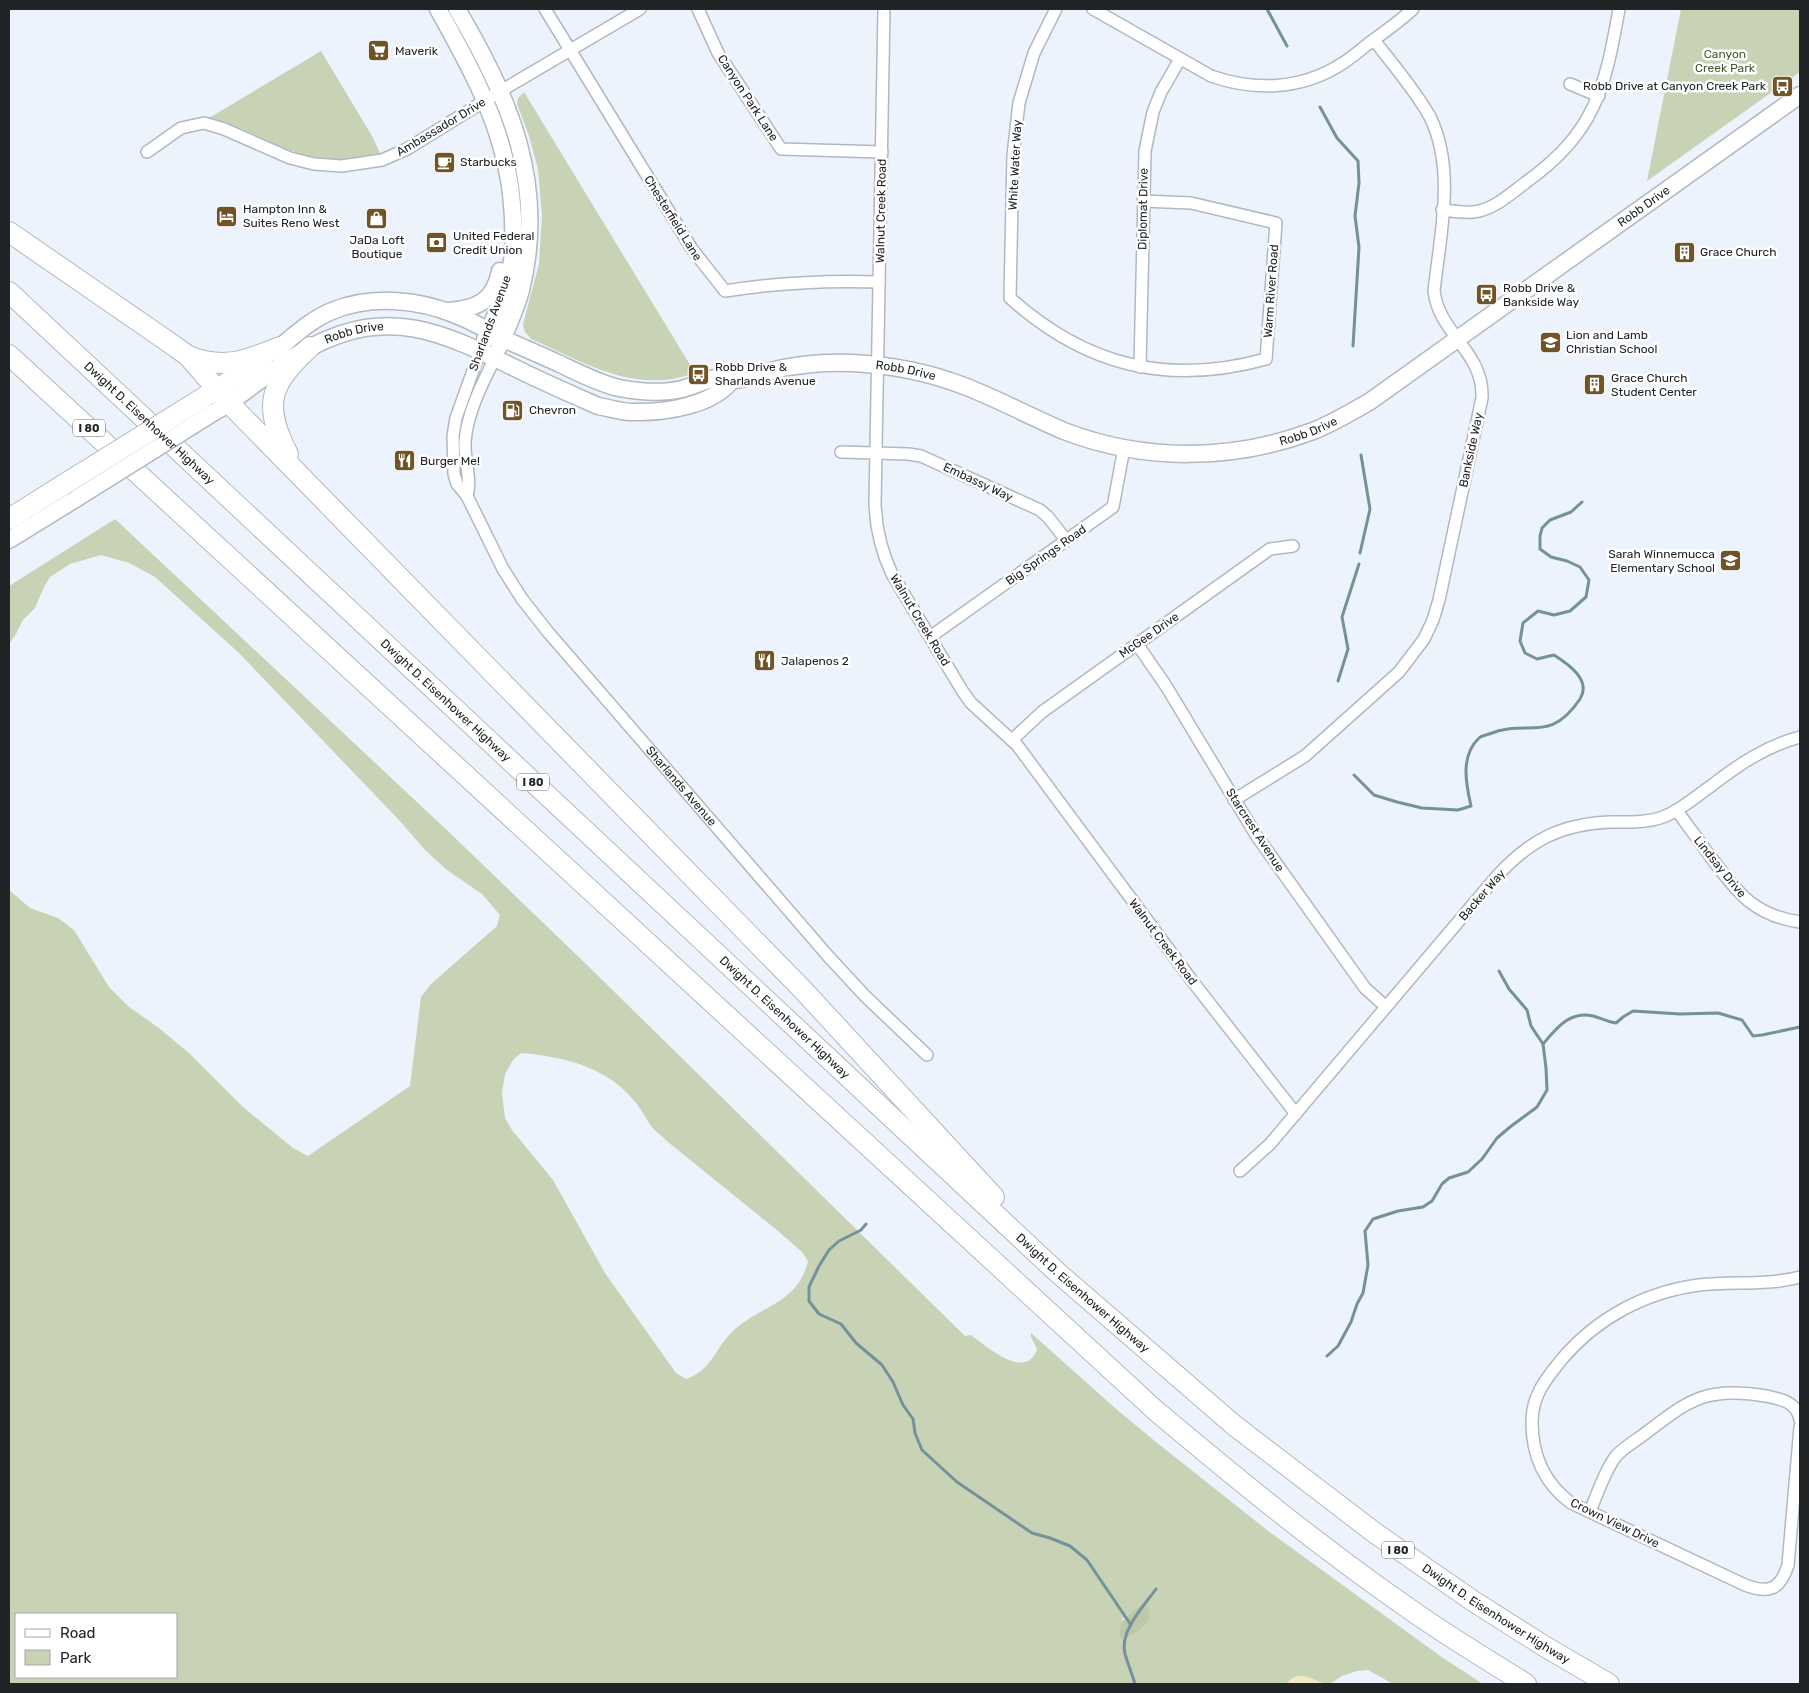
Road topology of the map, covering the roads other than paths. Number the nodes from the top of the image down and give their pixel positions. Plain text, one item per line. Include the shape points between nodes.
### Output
1 (438, 9) edge
2 (457, 9) edge
3 (545, 9) edge
4 (640, 9) edge
5 (698, 9) edge
6 (884, 9) edge
7 (1056, 9) edge
8 (1093, 9) edge
9 (1413, 9) edge
10 (1620, 9) edge
11 (1374, 40) junction
12 (570, 51) junction
13 (1180, 59) junction
14 (1570, 84) dead end
15 (499, 92) junction
16 (1800, 95) edge
17 (1598, 96) junction
18 (484, 101) junction
19 (147, 152) dead end
20 (882, 152) junction
21 (1143, 201) junction
22 (512, 202) junction
23 (1442, 210) junction
24 (9, 232) edge
25 (879, 282) junction
26 (9, 292) edge
27 (445, 311) junction
28 (496, 335) junction
29 (1458, 339) junction
30 (280, 347) junction
31 (310, 347) junction
32 (9, 355) edge
33 (487, 355) junction
34 (188, 356) junction
35 (878, 365) junction
36 (1140, 366) junction
37 (9, 368) edge
38 (732, 380) junction
39 (216, 401) junction
40 (1124, 448) junction
41 (841, 452) dead end
42 (876, 453) junction
43 (308, 482) junction
44 (70, 492) junction
45 (466, 496) junction
46 (169, 502) junction
47 (9, 519) edge
48 (9, 540) edge
49 (1066, 540) junction
50 (1293, 546) dead end
51 (930, 637) junction
52 (1137, 644) junction
53 (1800, 737) edge
54 (1012, 740) junction
55 (1234, 800) junction
56 (1676, 811) junction
57 (1800, 922) edge
58 (1386, 1007) junction
59 (926, 1055) dead end
60 (1296, 1114) junction
61 (1240, 1170) dead end
62 (1058, 1273) junction
63 (1800, 1277) edge
64 (1800, 1420) edge
65 (1800, 1427) edge
66 (1797, 1502) edge
67 (1590, 1511) junction
68 (1526, 1684) edge
69 (1609, 1684) edge

1 - 18 main road, Sharlands Avenue
2 - 15 main road, Sharlands Avenue
3 - 12 street, Chesterfield Lane
4 - 12 street, Ambassador Drive
5 - 20 street, Canyon Park Lane via 718,53 782,150
6 - 20 street, Walnut Creek Road
7 - 36 street, White Water Way via 1026,76 1015,128 1010,298 1070,342 1108,358
8 - 13 street
9 - 11 street
10 - 17 street
11 - 13 street via 1340,65 1286,85 1255,86 1229,82
11 - 23 street, Bankside Way via 1431,119 1444,171
12 - 15 street, Ambassador Drive
12 - 25 street, Chesterfield Lane via 692,249 725,292 812,282
13 - 21 street, Diplomat Drive via 1153,112 1148,131
14 - 17 street
15 - 18 street, Ambassador Drive
15 - 28 main road, Sharlands Avenue via 523,160 530,213 520,291
16 - 29 main road, Robb Drive
17 - 23 street via 1576,137 1543,171 1492,207 1471,212
18 - 19 street, Ambassador Drive via 395,155 357,165 328,166 300,161 224,128 204,123 181,128
18 - 22 main road, Sharlands Avenue via 504,154
20 - 25 street, Walnut Creek Road
21 - 36 street, Diplomat Drive
21 - 36 street, Warm River Road via 1192,202 1276,223 1266,359 1218,370 1166,370
22 - 27 main road via 497,282 490,295 479,305
22 - 28 main road, Sharlands Avenue via 512,260
23 - 29 street, Bankside Way via 1434,291 1439,312
24 - 34 highway
25 - 35 street, Walnut Creek Road
26 - 62 highway, Dwight D. Eisenhower Highway / I 80
27 - 28 main road, Robb Drive
27 - 30 main road, Robb Drive via 381,300 349,304 316,319
28 - 33 main road, Sharlands Avenue
28 - 38 main road, Robb Drive via 618,388 657,392 679,390 714,378
29 - 40 main road, Robb Drive via 1369,402 1329,424 1286,440 1201,454
29 - 55 street, Bankside Way via 1477,367 1482,398 1439,600 1430,626 1412,656 1389,682 1305,756
30 - 34 highway via 236,363 203,362
30 - 39 highway
31 - 33 main road, Robb Drive via 354,330 400,325 434,332
31 - 39 main road, Robb Drive
31 - 43 highway via 278,383 273,413 277,434
32 - 46 highway, I 80
33 - 38 main road, Robb Drive via 598,406 631,412 692,404 717,394
33 - 45 street, Sharlands Avenue via 467,427 465,454 469,488
33 - 45 street, Sharlands Avenue via 461,402 453,436 454,474
34 - 39 highway
35 - 38 main road, Robb Drive via 815,364
35 - 40 main road, Robb Drive via 937,377 1067,432
35 - 42 street, Walnut Creek Road
37 - 46 highway via 139,488
39 - 43 highway
39 - 44 highway, bridge
40 - 49 street, Big Springs Road via 1113,507
41 - 42 street, Embassy Way
42 - 49 street, Embassy Way via 922,456 1040,510
42 - 51 street, Walnut Creek Road via 875,504 884,557
43 - 62 highway via 802,990 1001,1204
44 - 47 highway
44 - 48 main road
45 - 59 street, Sharlands Avenue via 504,572 548,632 828,956
46 - 68 highway, I 80 via 1155,1410 1255,1493 1367,1579
49 - 51 street, Big Springs Road
50 - 52 street, McGee Drive via 1270,549
51 - 54 street, Walnut Creek Road via 972,702
52 - 54 street, McGee Drive via 1042,712
52 - 55 street, Starcrest Avenue
53 - 56 street, Backer Way via 1744,762
54 - 60 street, Walnut Creek Road
55 - 58 street, Starcrest Avenue via 1364,988
56 - 57 street, Lindsay Drive via 1744,899 1770,915
56 - 58 street, Backer Way via 1650,820 1577,825 1527,848 1497,876
58 - 60 street, Backer Way
60 - 61 street, Backer Way via 1270,1144
62 - 69 highway, Dwight D. Eisenhower Highway / I 80 via 1235,1426 1367,1527 1473,1601
63 - 67 street, Crown View Drive via 1764,1284 1698,1285 1658,1294 1636,1302 1605,1320 1569,1351 1536,1396 1532,1416 1533,1444 1540,1469 1554,1488 1571,1503
64 - 67 street via 1796,1408 1789,1402 1751,1393 1730,1392 1695,1399 1618,1454
65 - 66 street
66 - 67 street, Crown View Drive via 1788,1565 1775,1587 1762,1590 1745,1585

